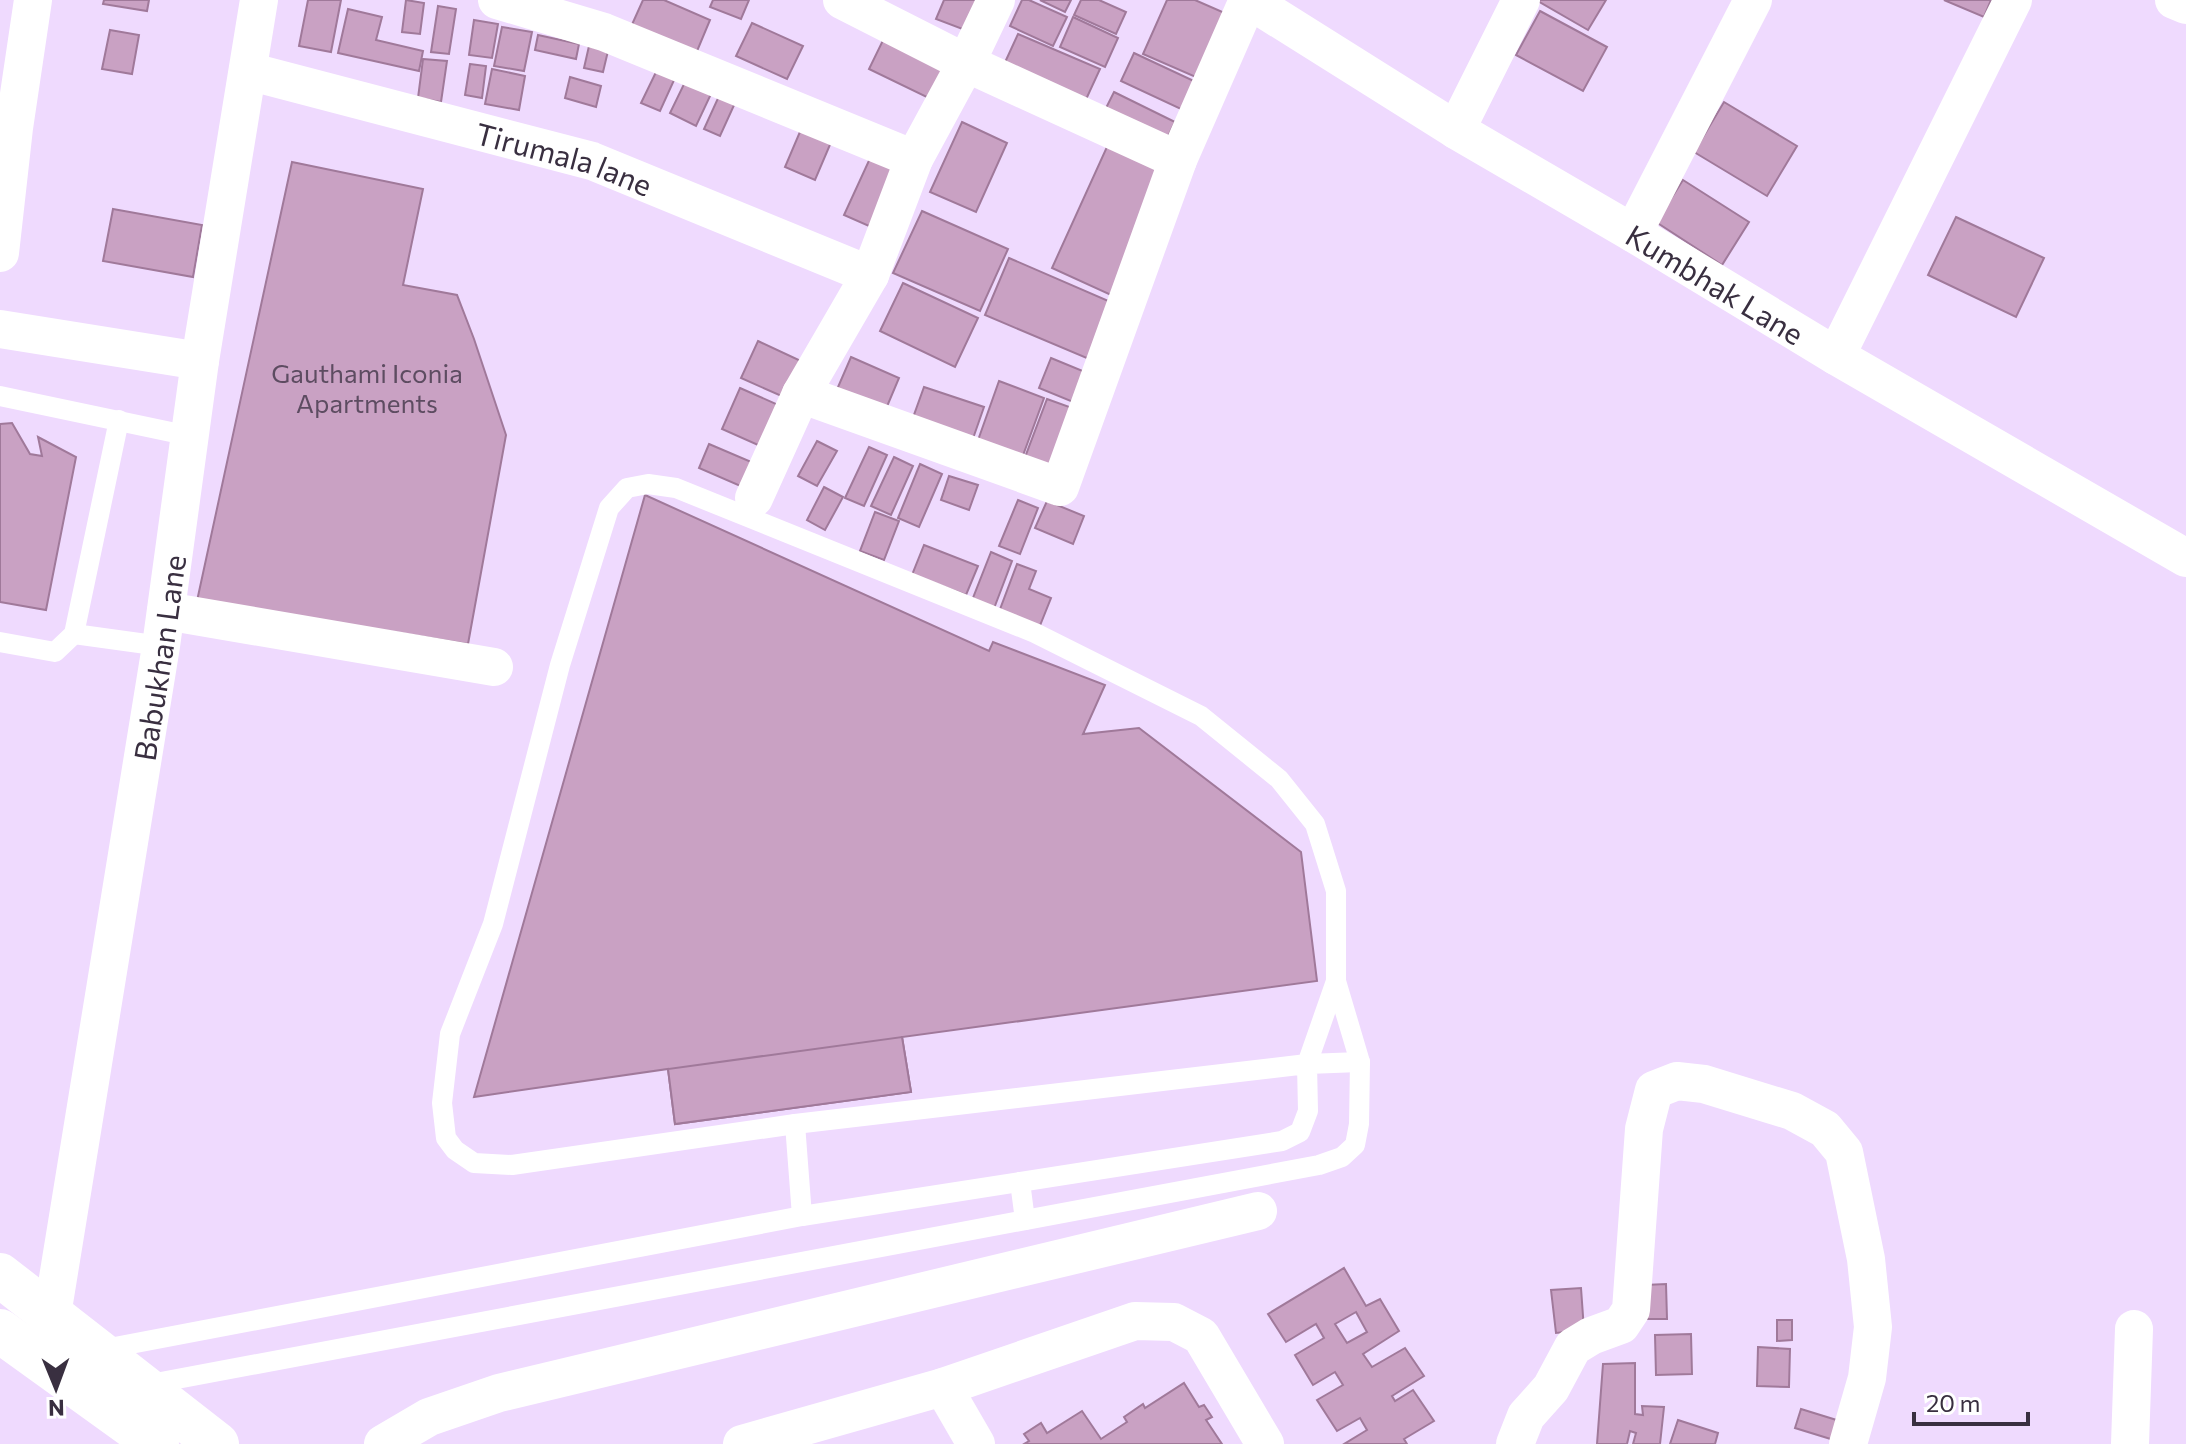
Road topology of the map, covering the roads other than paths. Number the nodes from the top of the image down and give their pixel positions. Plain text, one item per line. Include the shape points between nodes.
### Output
1 (33, 0) edge
2 (259, 0) edge
3 (497, 0) edge
4 (842, 0) edge
5 (996, 0) edge
6 (1249, 0) edge
7 (1521, 0) edge
8 (1753, 0) edge
9 (2013, 0) edge
10 (2174, 0) edge
11 (2186, 5) edge
12 (1306, 15) edge
13 (966, 63) junction
14 (248, 71) junction
15 (7, 127) edge
16 (1456, 130) junction
17 (914, 159) junction
18 (1178, 160) junction
19 (1633, 233) junction
20 (0, 253) edge
21 (870, 275) junction
22 (0, 329) edge
23 (1836, 356) junction
24 (200, 361) junction
25 (801, 394) junction
26 (0, 396) edge
27 (119, 420) junction
28 (190, 436) junction
29 (754, 498) dead end
30 (2186, 558) edge
31 (163, 629) junction
32 (74, 634) junction
33 (0, 642) edge
34 (494, 667) dead end
35 (1336, 981) junction
36 (1360, 1062) junction
37 (1307, 1064) junction
38 (795, 1124) junction
39 (1020, 1182) junction
40 (1258, 1211) dead end
41 (802, 1216) junction
42 (1025, 1220) junction
43 (0, 1275) edge
44 (52, 1315) junction
45 (2134, 1329) dead end
46 (0, 1331) edge
47 (97, 1351) junction
48 (144, 1385) junction
49 (943, 1387) junction
50 (157, 1444) edge
51 (217, 1444) edge
52 (383, 1444) edge
53 (742, 1444) edge
54 (976, 1444) edge
55 (1265, 1444) edge
56 (1515, 1444) edge
57 (1848, 1444) edge
58 (2130, 1444) edge

1 - 15 street
2 - 14 street, Babukhan Lane
3 - 17 street via 604,32
4 - 13 street
5 - 13 street
6 - 12 street, Kumbhak Lane
6 - 18 street
7 - 16 street
8 - 19 street
9 - 23 street
10 - 11 street
12 - 16 street, Kumbhak Lane
13 - 17 street
13 - 18 street
14 - 21 street, Tirumala lane via 592,161
14 - 24 street, Babukhan Lane
15 - 20 street
16 - 19 street, Kumbhak Lane
17 - 21 street
18 - 25 street via 1060,487
19 - 23 street, Kumbhak Lane
21 - 25 street
22 - 24 street
23 - 30 street, Kumbhak Lane
24 - 28 street, Babukhan Lane
25 - 29 street
26 - 27 lane
27 - 28 lane
27 - 32 lane
28 - 31 street, Babukhan Lane
31 - 32 lane
31 - 34 street
31 - 44 street, Babukhan Lane
32 - 33 lane via 55,652
35 - 36 lane
35 - 37 lane
35 - 38 lane via 1336,891 1315,824 1279,779 1201,716 1035,633 676,488 627,488 609,508 601,530 493,924 450,1034 442,1103 446,1138 474,1163 512,1165
36 - 37 lane
36 - 42 lane via 1359,1124 1355,1145 1342,1157
37 - 38 lane
37 - 39 lane via 1308,1111 1300,1132 1282,1141
38 - 41 lane
39 - 41 lane
39 - 42 lane
40 - 52 street via 499,1393 429,1417
41 - 47 lane
42 - 48 lane
43 - 44 main road
44 - 47 main road
45 - 58 street
46 - 50 main road
47 - 48 main road
48 - 51 main road
49 - 53 street
49 - 54 street
49 - 55 street via 1135,1321 1174,1322 1201,1336
56 - 57 street via 1526,1416 1551,1388 1573,1347 1621,1325 1631,1310 1644,1129 1654,1090 1677,1081 1792,1111 1825,1129 1844,1152 1866,1259 1873,1327 1867,1378

